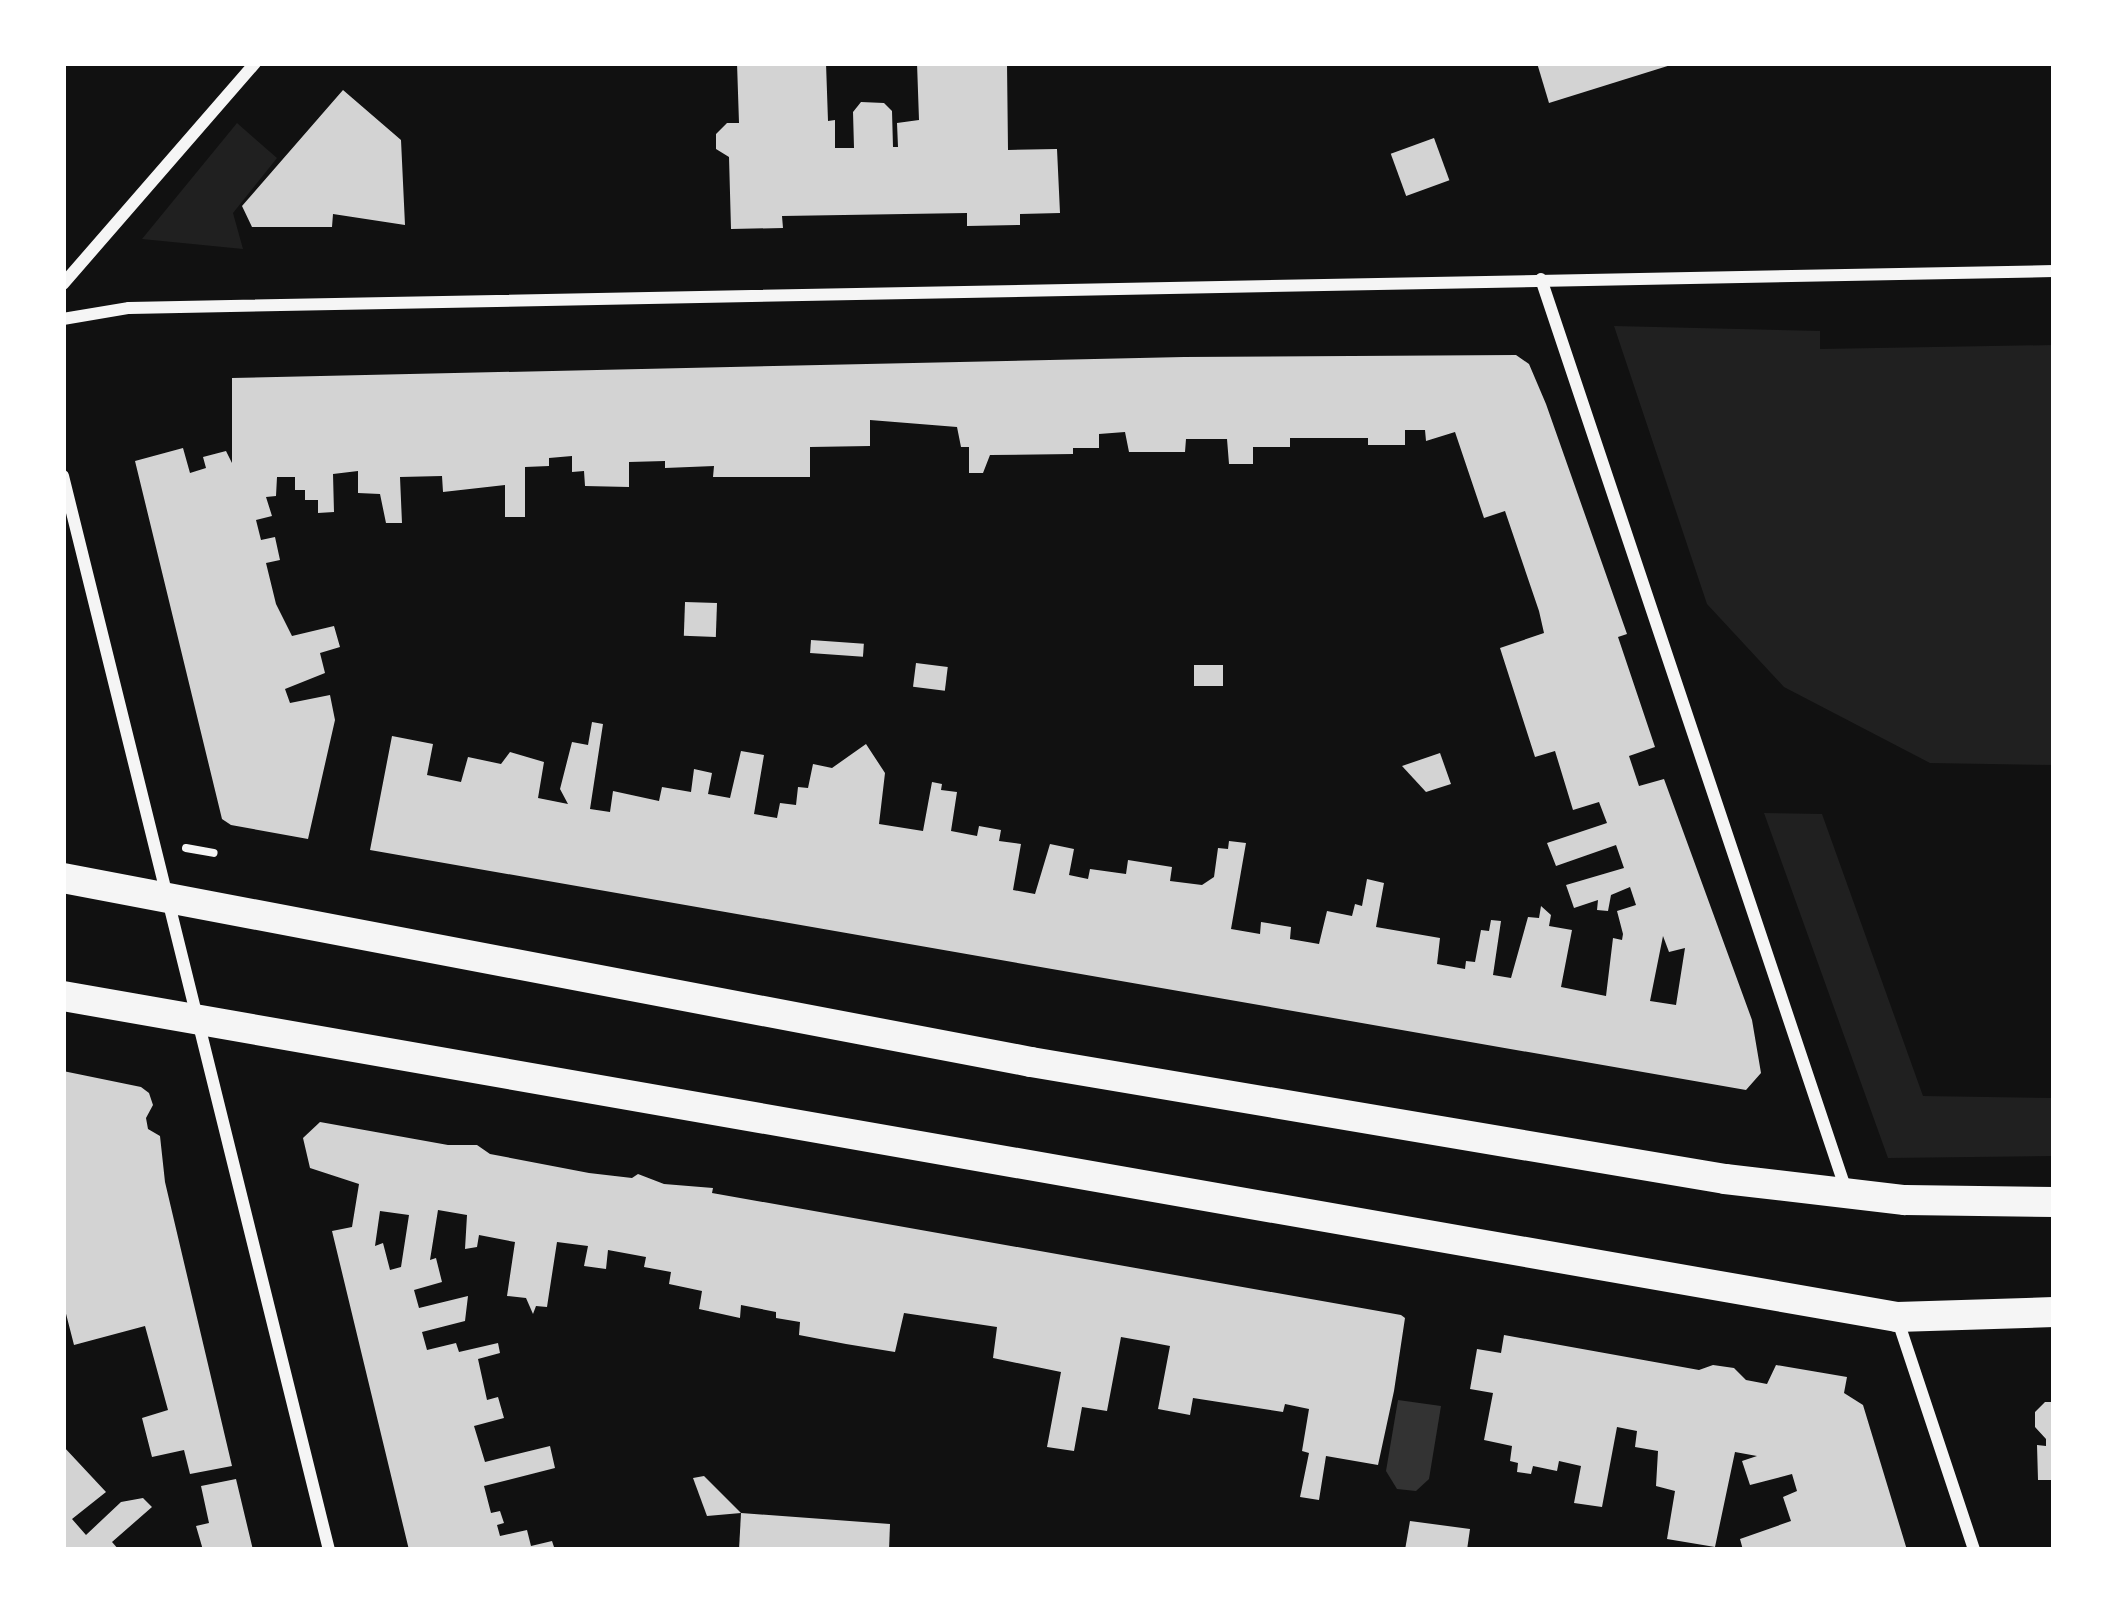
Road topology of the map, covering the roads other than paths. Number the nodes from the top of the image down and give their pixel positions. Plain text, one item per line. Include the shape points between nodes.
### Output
1 (255, 63) edge
2 (2054, 271) edge
3 (1541, 279) junction
4 (63, 284) edge
5 (63, 320) edge
6 (63, 476) edge
7 (63, 878) edge
8 (163, 895) junction
9 (63, 996) edge
10 (196, 1018) junction
11 (1848, 1195) junction
12 (2054, 1202) edge
13 (2054, 1312) edge
14 (1897, 1317) junction
15 (329, 1550) edge
16 (1974, 1550) edge

1 - 4 street
2 - 3 street
3 - 5 street via 129,308
3 - 11 street
6 - 8 street
7 - 8 main road
8 - 10 street
8 - 11 main road via 1031,1062
9 - 10 main road
10 - 14 main road
10 - 15 street
11 - 12 main road
13 - 14 main road
14 - 16 street

